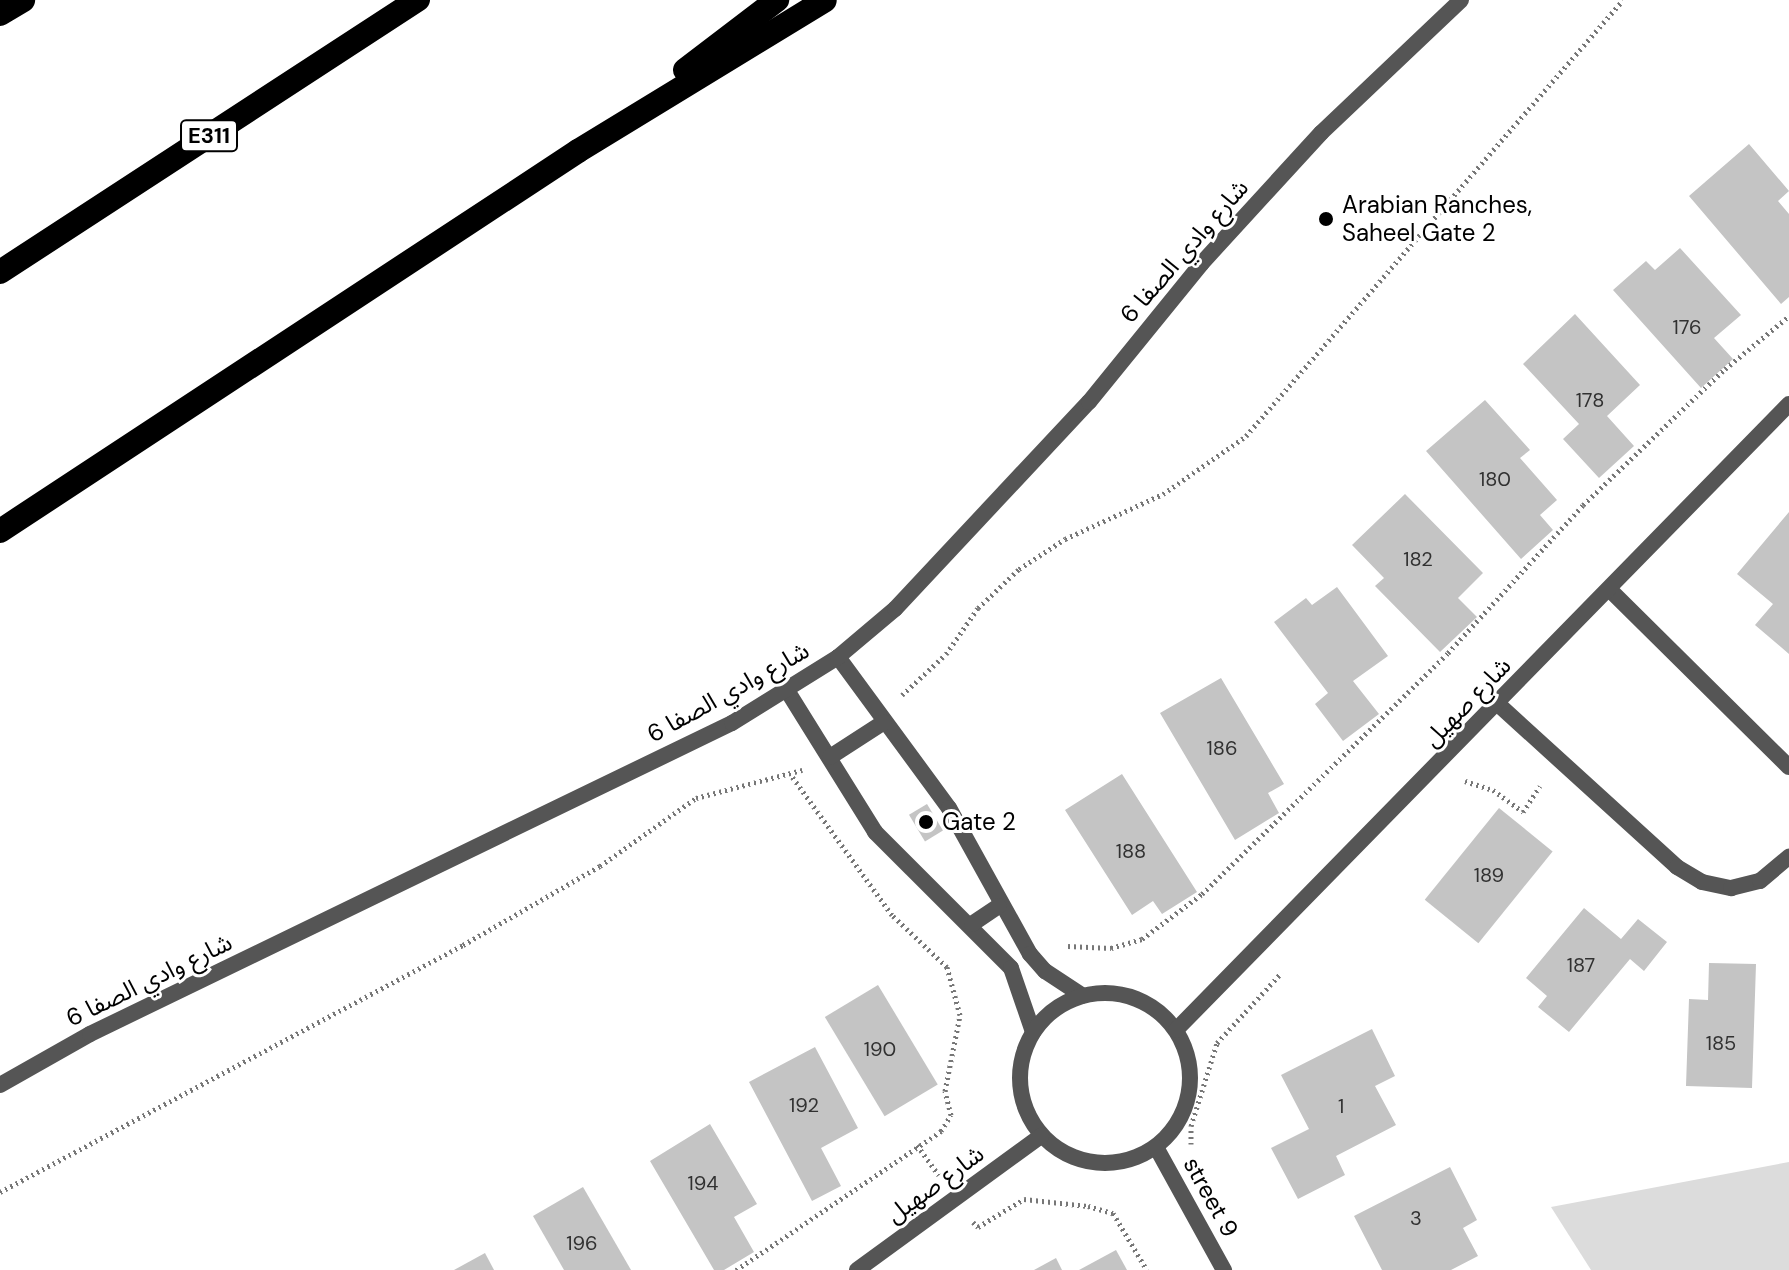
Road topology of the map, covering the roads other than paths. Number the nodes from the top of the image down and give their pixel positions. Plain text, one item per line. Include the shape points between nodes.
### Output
1 (23, 0) edge
2 (418, 0) edge
3 (777, 0) edge
4 (825, 0) edge
5 (1461, 0) edge
6 (0, 14) edge
7 (578, 151) junction
8 (0, 272) edge
9 (1789, 404) edge
10 (0, 531) edge
11 (1609, 589) junction
12 (838, 657) junction
13 (788, 692) junction
14 (1499, 705) junction
15 (881, 718) junction
16 (830, 757) junction
17 (1789, 767) edge
18 (1789, 857) edge
19 (999, 906) junction
20 (972, 924) junction
21 (1083, 996) junction
22 (1176, 1030) junction
23 (1033, 1032) junction
24 (0, 1085) edge
25 (1041, 1136) junction
26 (1156, 1147) junction
27 (857, 1270) edge
28 (1224, 1270) edge

1 - 6 highway
2 - 8 highway, E311
3 - 7 highway
4 - 7 highway
5 - 12 street, شارع وادي الصفا 6 via 1321,133 1201,264 1089,402 895,609
7 - 10 highway
9 - 11 street, شارع صهيل
11 - 14 street, شارع صهيل
11 - 17 street
12 - 13 street, شارع وادي الصفا 6
12 - 15 street
13 - 16 street
13 - 24 street, شارع وادي الصفا 6 via 90,1034
14 - 18 street via 1677,867 1702,882 1731,888 1760,881
14 - 22 street, شارع صهيل
15 - 16 street
15 - 19 street via 949,808
16 - 20 street via 885,843
19 - 20 street
19 - 21 street via 1045,971
20 - 23 street via 1011,968
21 - 22 street via 1135,998
21 - 23 street via 1046,1015
22 - 26 street via 1187,1054 1186,1105
23 - 25 street via 1021,1058 1019,1086 1025,1113
25 - 26 street via 1061,1152 1097,1163 1134,1159
25 - 27 street, شارع صهيل
26 - 28 street, street 9

